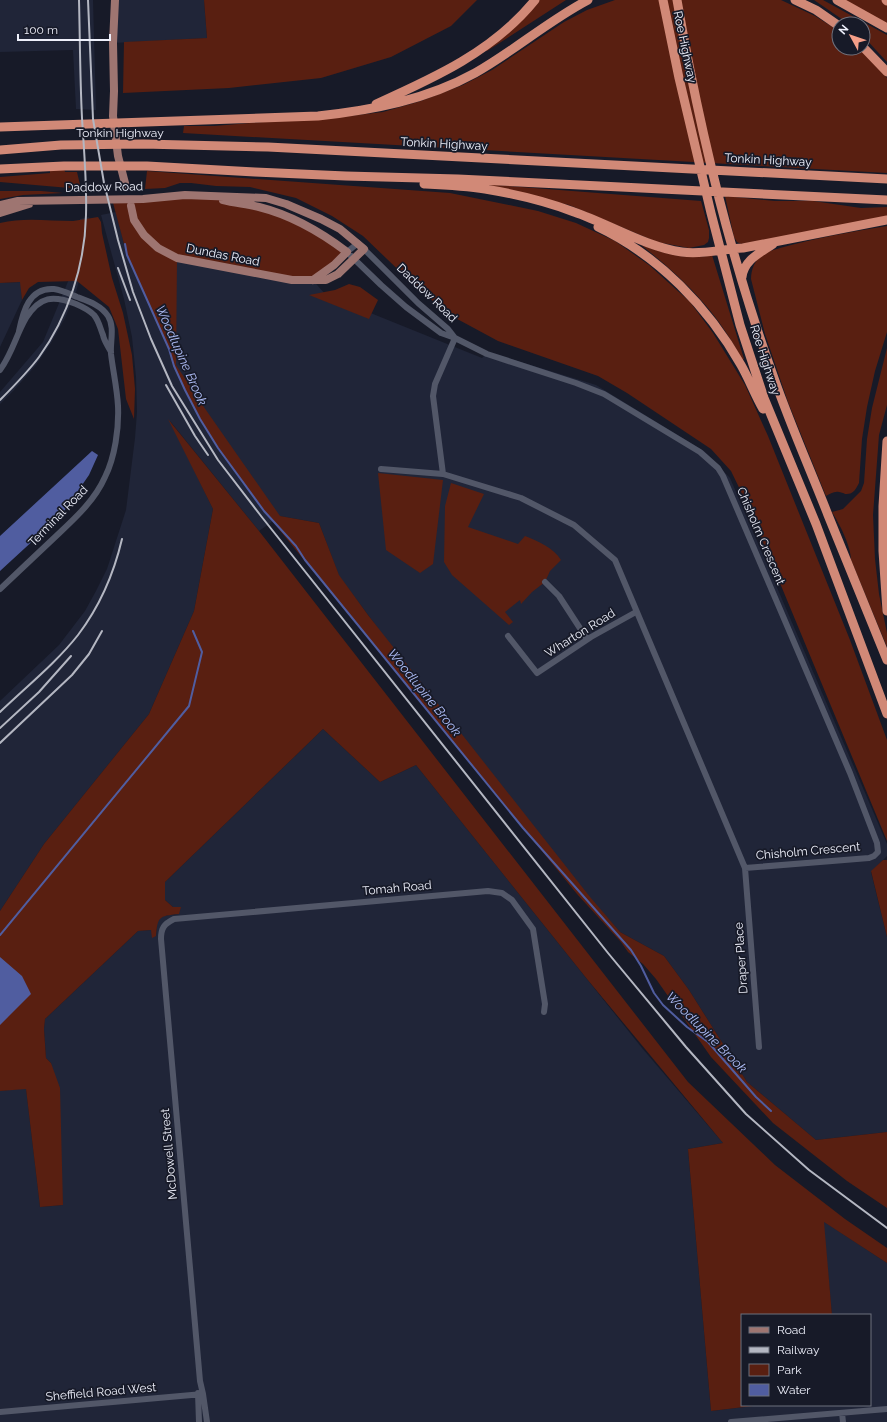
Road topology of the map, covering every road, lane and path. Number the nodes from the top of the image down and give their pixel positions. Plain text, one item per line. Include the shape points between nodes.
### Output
1 (115, 0) edge
2 (535, 0) edge
3 (663, 0) edge
4 (677, 0) edge
5 (795, 0) edge
6 (837, 0) edge
7 (587, 1) edge
8 (831, 20) edge
9 (887, 28) edge
10 (871, 55) edge
11 (887, 72) edge
12 (358, 112) junction
13 (0, 127) edge
14 (0, 150) edge
15 (0, 169) edge
16 (346, 176) junction
17 (887, 178) edge
18 (126, 187) dead end
19 (211, 195) junction
20 (45, 200) junction
21 (887, 200) edge
22 (540, 201) junction
23 (0, 205) edge
24 (131, 206) dead end
25 (0, 213) edge
26 (887, 220) edge
27 (778, 242) junction
28 (361, 246) junction
29 (734, 248) junction
30 (721, 250) junction
31 (348, 252) junction
32 (354, 259) junction
33 (742, 279) junction
34 (313, 280) junction
35 (19, 331) junction
36 (455, 338) junction
37 (111, 353) junction
38 (0, 370) edge
39 (887, 442) edge
40 (380, 469) dead end
41 (443, 474) junction
42 (796, 477) junction
43 (545, 582) dead end
44 (0, 589) edge
45 (887, 611) edge
46 (636, 612) junction
47 (508, 636) dead end
48 (587, 639) junction
49 (887, 660) edge
50 (887, 714) edge
51 (745, 868) junction
52 (164, 925) joint
53 (544, 1012) dead end
54 (759, 1048) dead end
55 (200, 1395) junction
56 (887, 1409) edge
57 (0, 1412) edge
58 (842, 1413) junction
59 (199, 1422) edge
60 (207, 1422) edge
61 (731, 1422) edge
62 (843, 1422) edge

1 - 18 main road via 113,116 118,156
2 - 12 highway via 514,23 465,61
3 - 30 highway, Roe Highway via 679,78
4 - 29 highway, Roe Highway via 684,44 708,149
5 - 8 highway
6 - 9 highway
7 - 12 highway via 503,56 460,80 434,92
10 - 11 highway
12 - 13 highway via 318,116
14 - 17 highway, Tonkin Highway via 61,145 144,144 268,147
15 - 16 highway via 147,166
16 - 21 highway
16 - 22 highway via 484,189
19 - 20 main road, Daddow Road
19 - 28 main road, Daddow Road via 266,198 286,204 340,229
19 - 31 main road, Daddow Road via 285,216
20 - 23 main road, Daddow Road
20 - 25 main road, Daddow Road
22 - 30 highway via 573,211 665,248 696,253
22 - 42 highway via 574,215 628,244 650,259 699,305 741,365
24 - 34 main road, Dundas Road via 134,220 144,235 158,248 177,258 292,280
26 - 27 highway
27 - 29 highway
27 - 33 highway via 750,260
28 - 31 street
28 - 32 main road, Dundas Road
28 - 36 street, Daddow Road
29 - 30 highway
29 - 33 highway, Roe Highway
30 - 42 highway, Roe Highway via 740,324 764,398
31 - 32 street, Daddow Road
31 - 34 main road
32 - 34 main road, Dundas Road via 338,274 326,280
32 - 36 street, Daddow Road via 406,307 441,333
33 - 49 highway, Roe Highway via 773,377 795,435
35 - 37 street, Terminal Road via 38,304 49,299 63,299 94,315
35 - 37 street, Terminal Road via 24,308 30,300 44,290 58,290 95,304 104,311 111,326
35 - 38 street, Terminal Road via 13,348
36 - 41 street via 435,384 433,396
36 - 51 street, Chisholm Crescent via 487,354 604,394 700,452 724,476 850,773 878,847 878,852 869,858
37 - 44 street, Terminal Road via 118,406 113,455 106,476 85,508
39 - 45 highway via 883,506
40 - 41 street, Chisholm Crescent
41 - 46 street, Chisholm Crescent via 522,498 574,525 615,560
42 - 50 highway, Roe Highway
43 - 48 street via 559,596
46 - 48 street, Wharton Road
46 - 51 street, Chisholm Crescent
47 - 48 street, Wharton Road via 537,673
51 - 54 street, Draper Place
52 - 53 street, Tomah Road via 174,920 488,891 502,893 512,900 533,929 545,1004
52 - 55 street, McDowell Street via 161,939
55 - 57 street, Sheffield Road West
55 - 59 street, McDowell Street
55 - 60 street, McDowell Street
56 - 58 street
58 - 61 street
58 - 62 street

